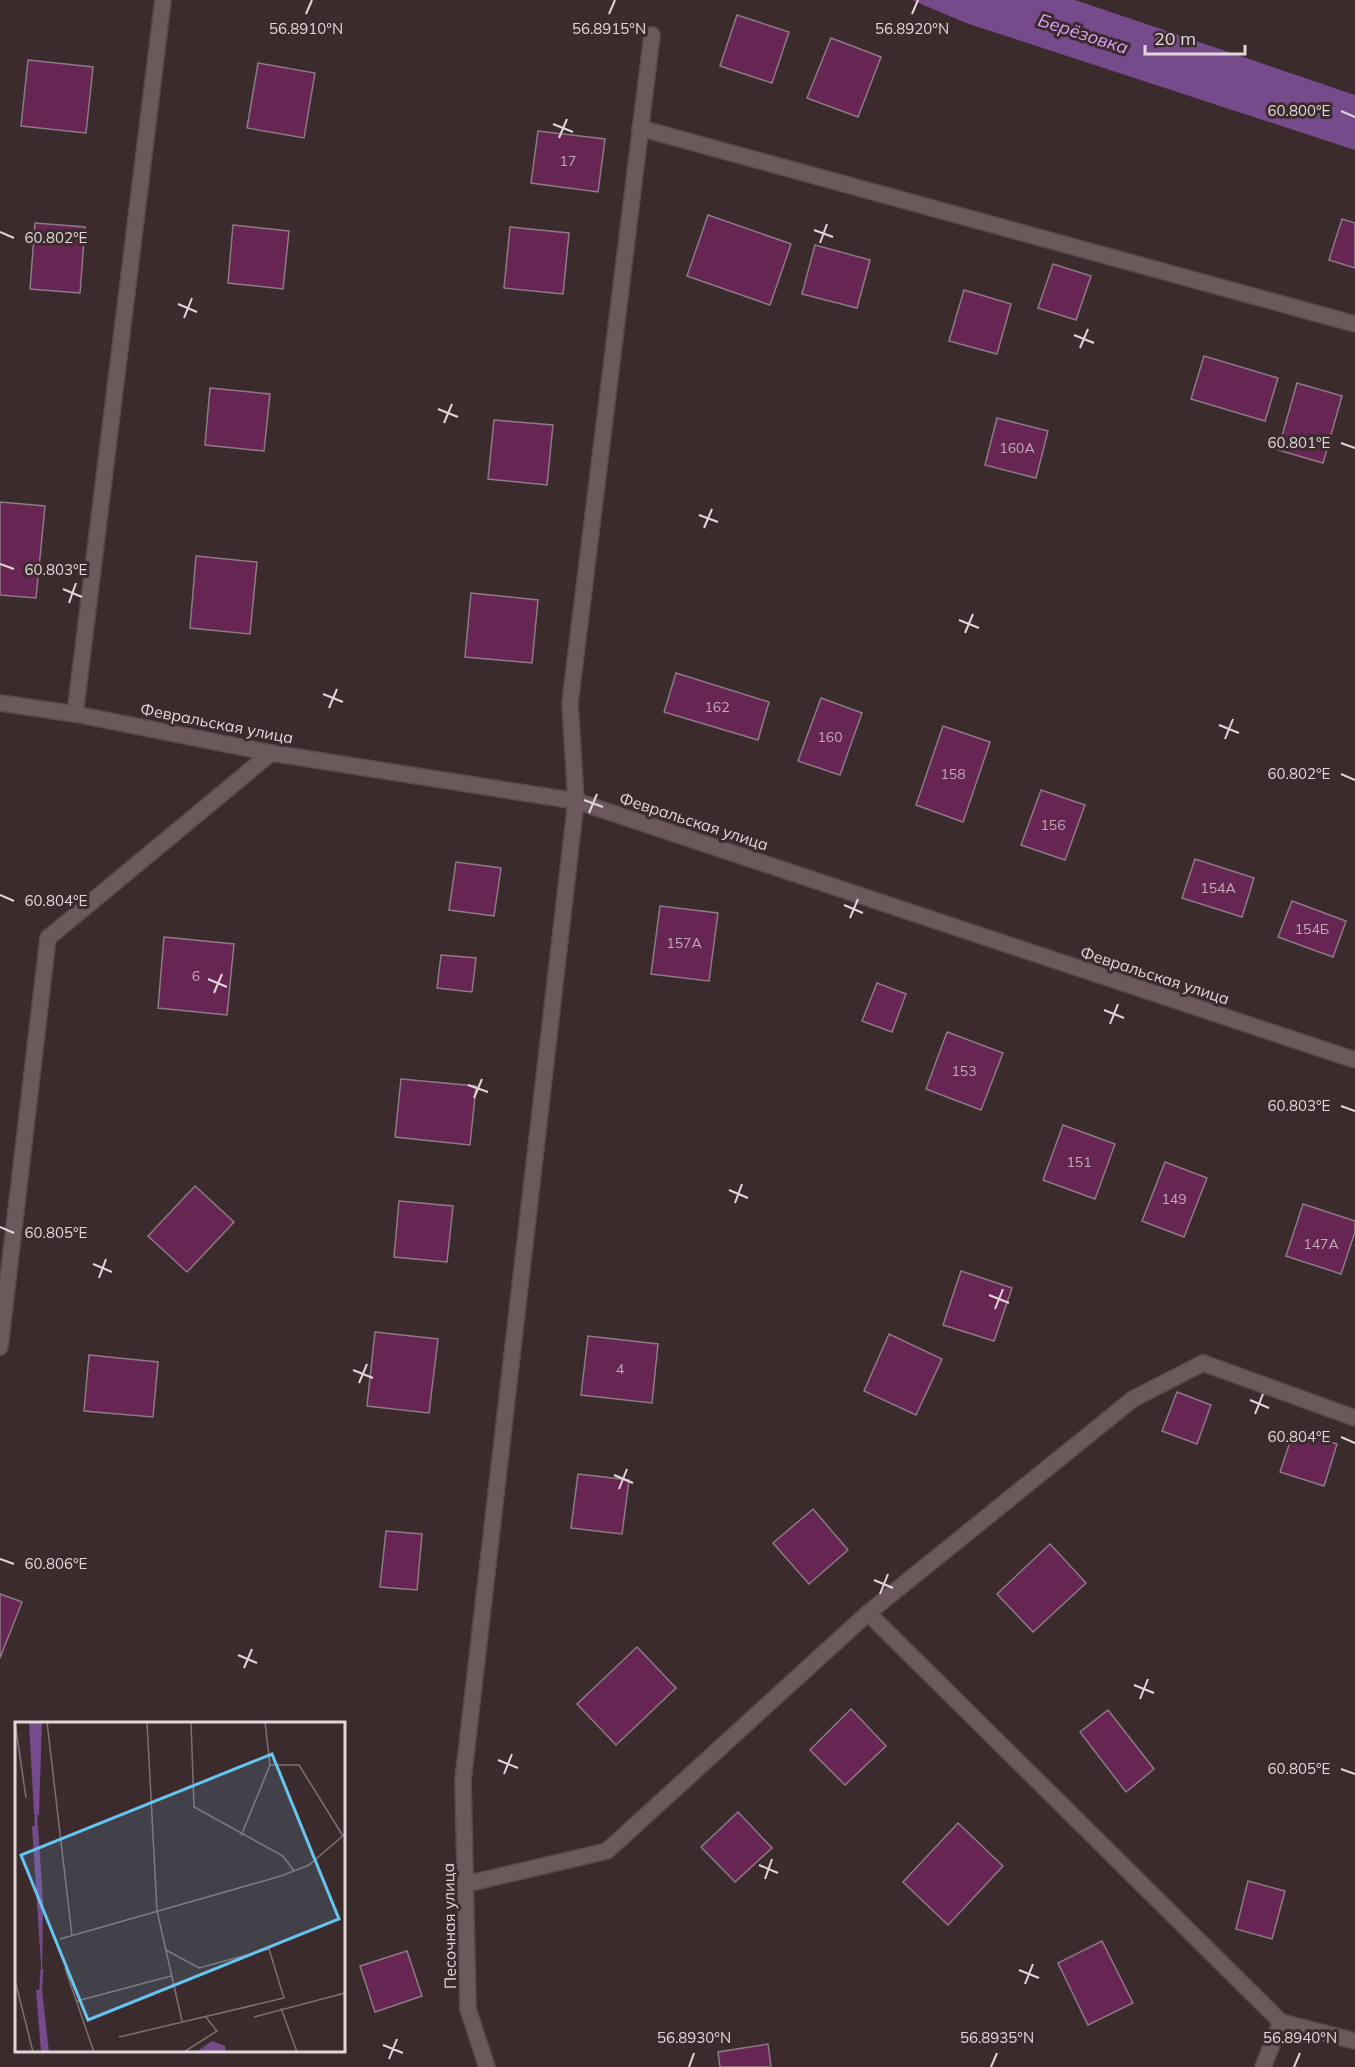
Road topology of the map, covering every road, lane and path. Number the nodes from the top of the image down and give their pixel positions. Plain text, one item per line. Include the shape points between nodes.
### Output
1 (163, 0) edge
2 (652, 35) dead end
3 (640, 128) junction
4 (1355, 324) edge
5 (0, 703) edge
6 (75, 714) junction
7 (271, 753) junction
8 (576, 801) junction
9 (1355, 1060) edge
10 (0, 1347) edge
11 (1355, 1418) edge
12 (868, 1613) junction
13 (466, 1884) junction
14 (1281, 2022) junction
15 (1355, 2041) edge
16 (487, 2067) edge
17 (1263, 2067) edge

1 - 6 street
2 - 3 street, Песочная улица
3 - 4 street
3 - 8 street, Песочная улица via 570,703
5 - 6 street, Февральская улица
6 - 7 street, Февральская улица
7 - 8 street, Февральская улица
7 - 10 street via 48,938
8 - 9 street, Февральская улица
8 - 13 street, Песочная улица via 463,1780
11 - 12 street via 1203,1363 1133,1400
12 - 13 street via 607,1851
12 - 14 street
13 - 16 street, Песочная улица via 468,2009
14 - 15 street
14 - 17 street

